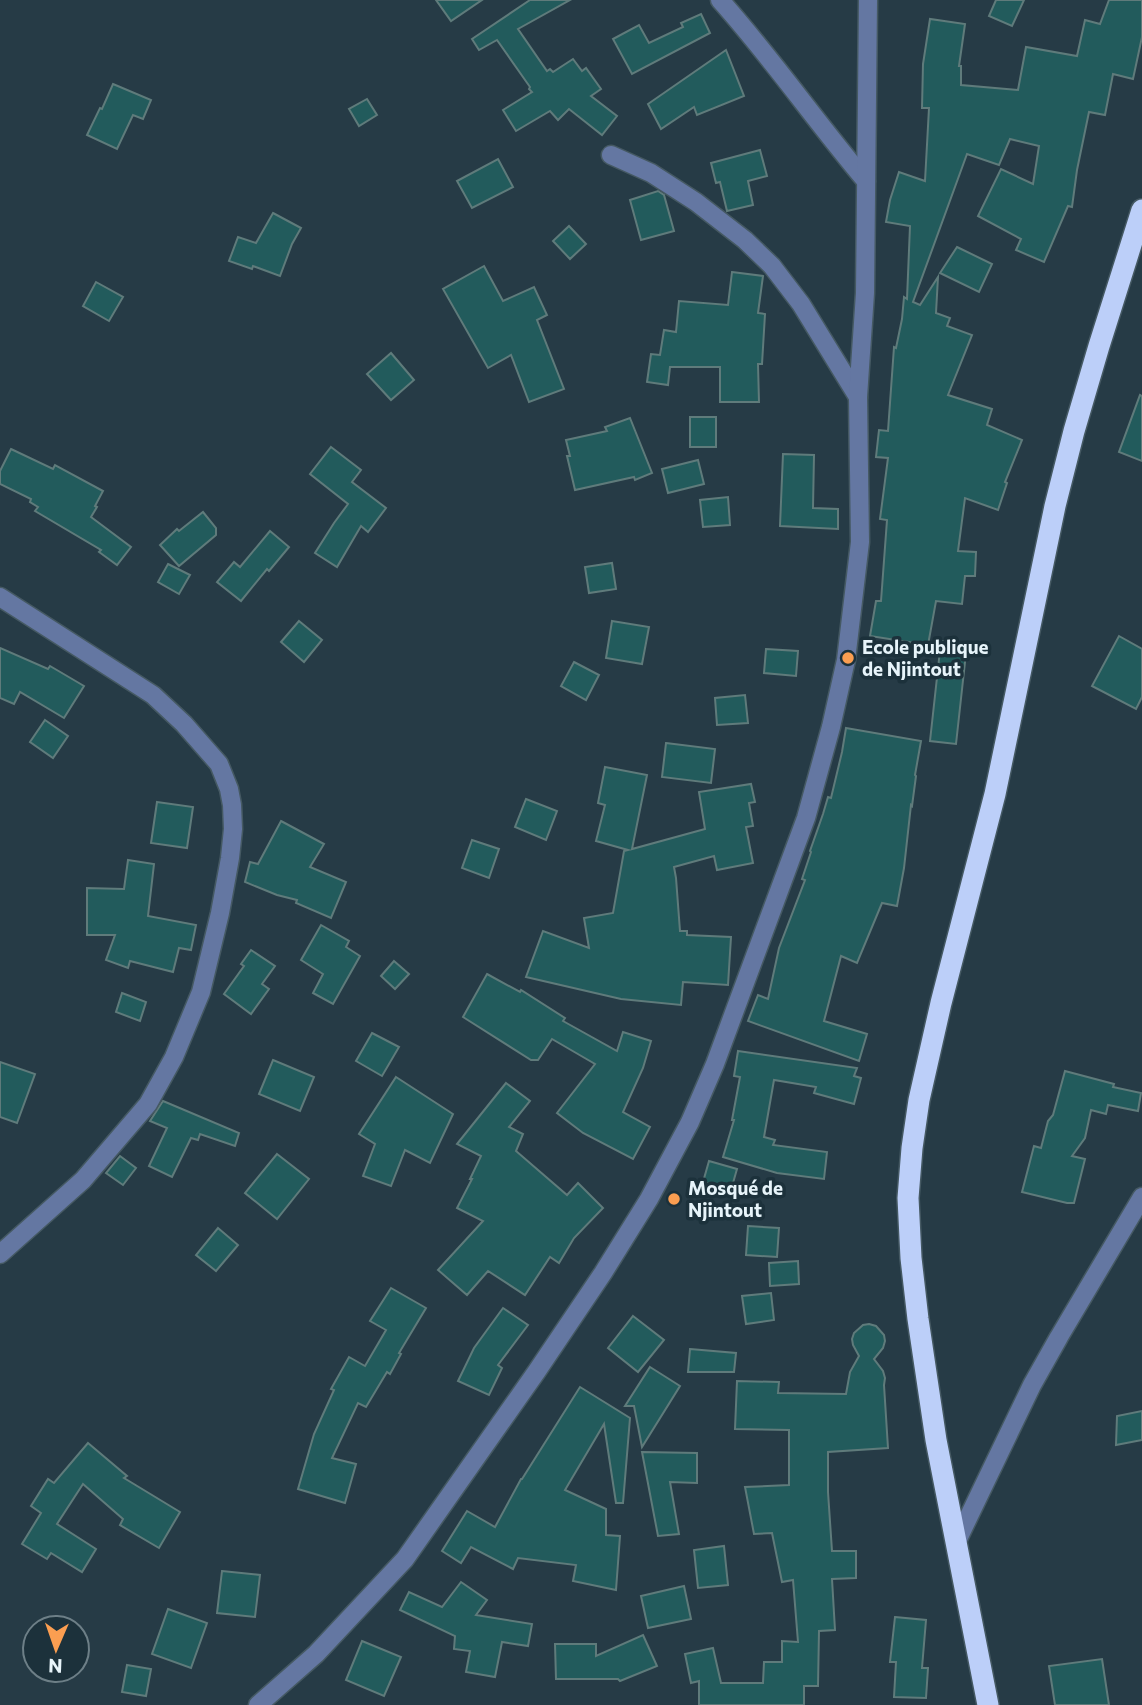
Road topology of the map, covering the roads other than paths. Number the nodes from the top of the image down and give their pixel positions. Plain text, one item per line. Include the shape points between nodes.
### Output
1 (720, 0) edge
2 (868, 0) edge
3 (611, 155) dead end
4 (866, 181) junction
5 (1142, 210) edge
6 (858, 397) junction
7 (0, 597) edge
8 (1142, 1197) edge
9 (0, 1254) edge
10 (957, 1541) junction
11 (258, 1705) edge
12 (988, 1705) edge

1 - 4 street
2 - 4 street
3 - 6 street via 651,173 696,202 772,266
4 - 6 street
5 - 10 highway via 1058,494 995,794 940,1003 912,1148 908,1198 911,1258 936,1440
6 - 11 street via 860,542 846,660 831,727 806,818 690,1122 603,1273 405,1559 316,1654
7 - 9 street via 153,695 184,724 219,764 229,789 233,829 201,992 174,1057 148,1104 83,1180
8 - 10 street via 1032,1385
10 - 12 highway

